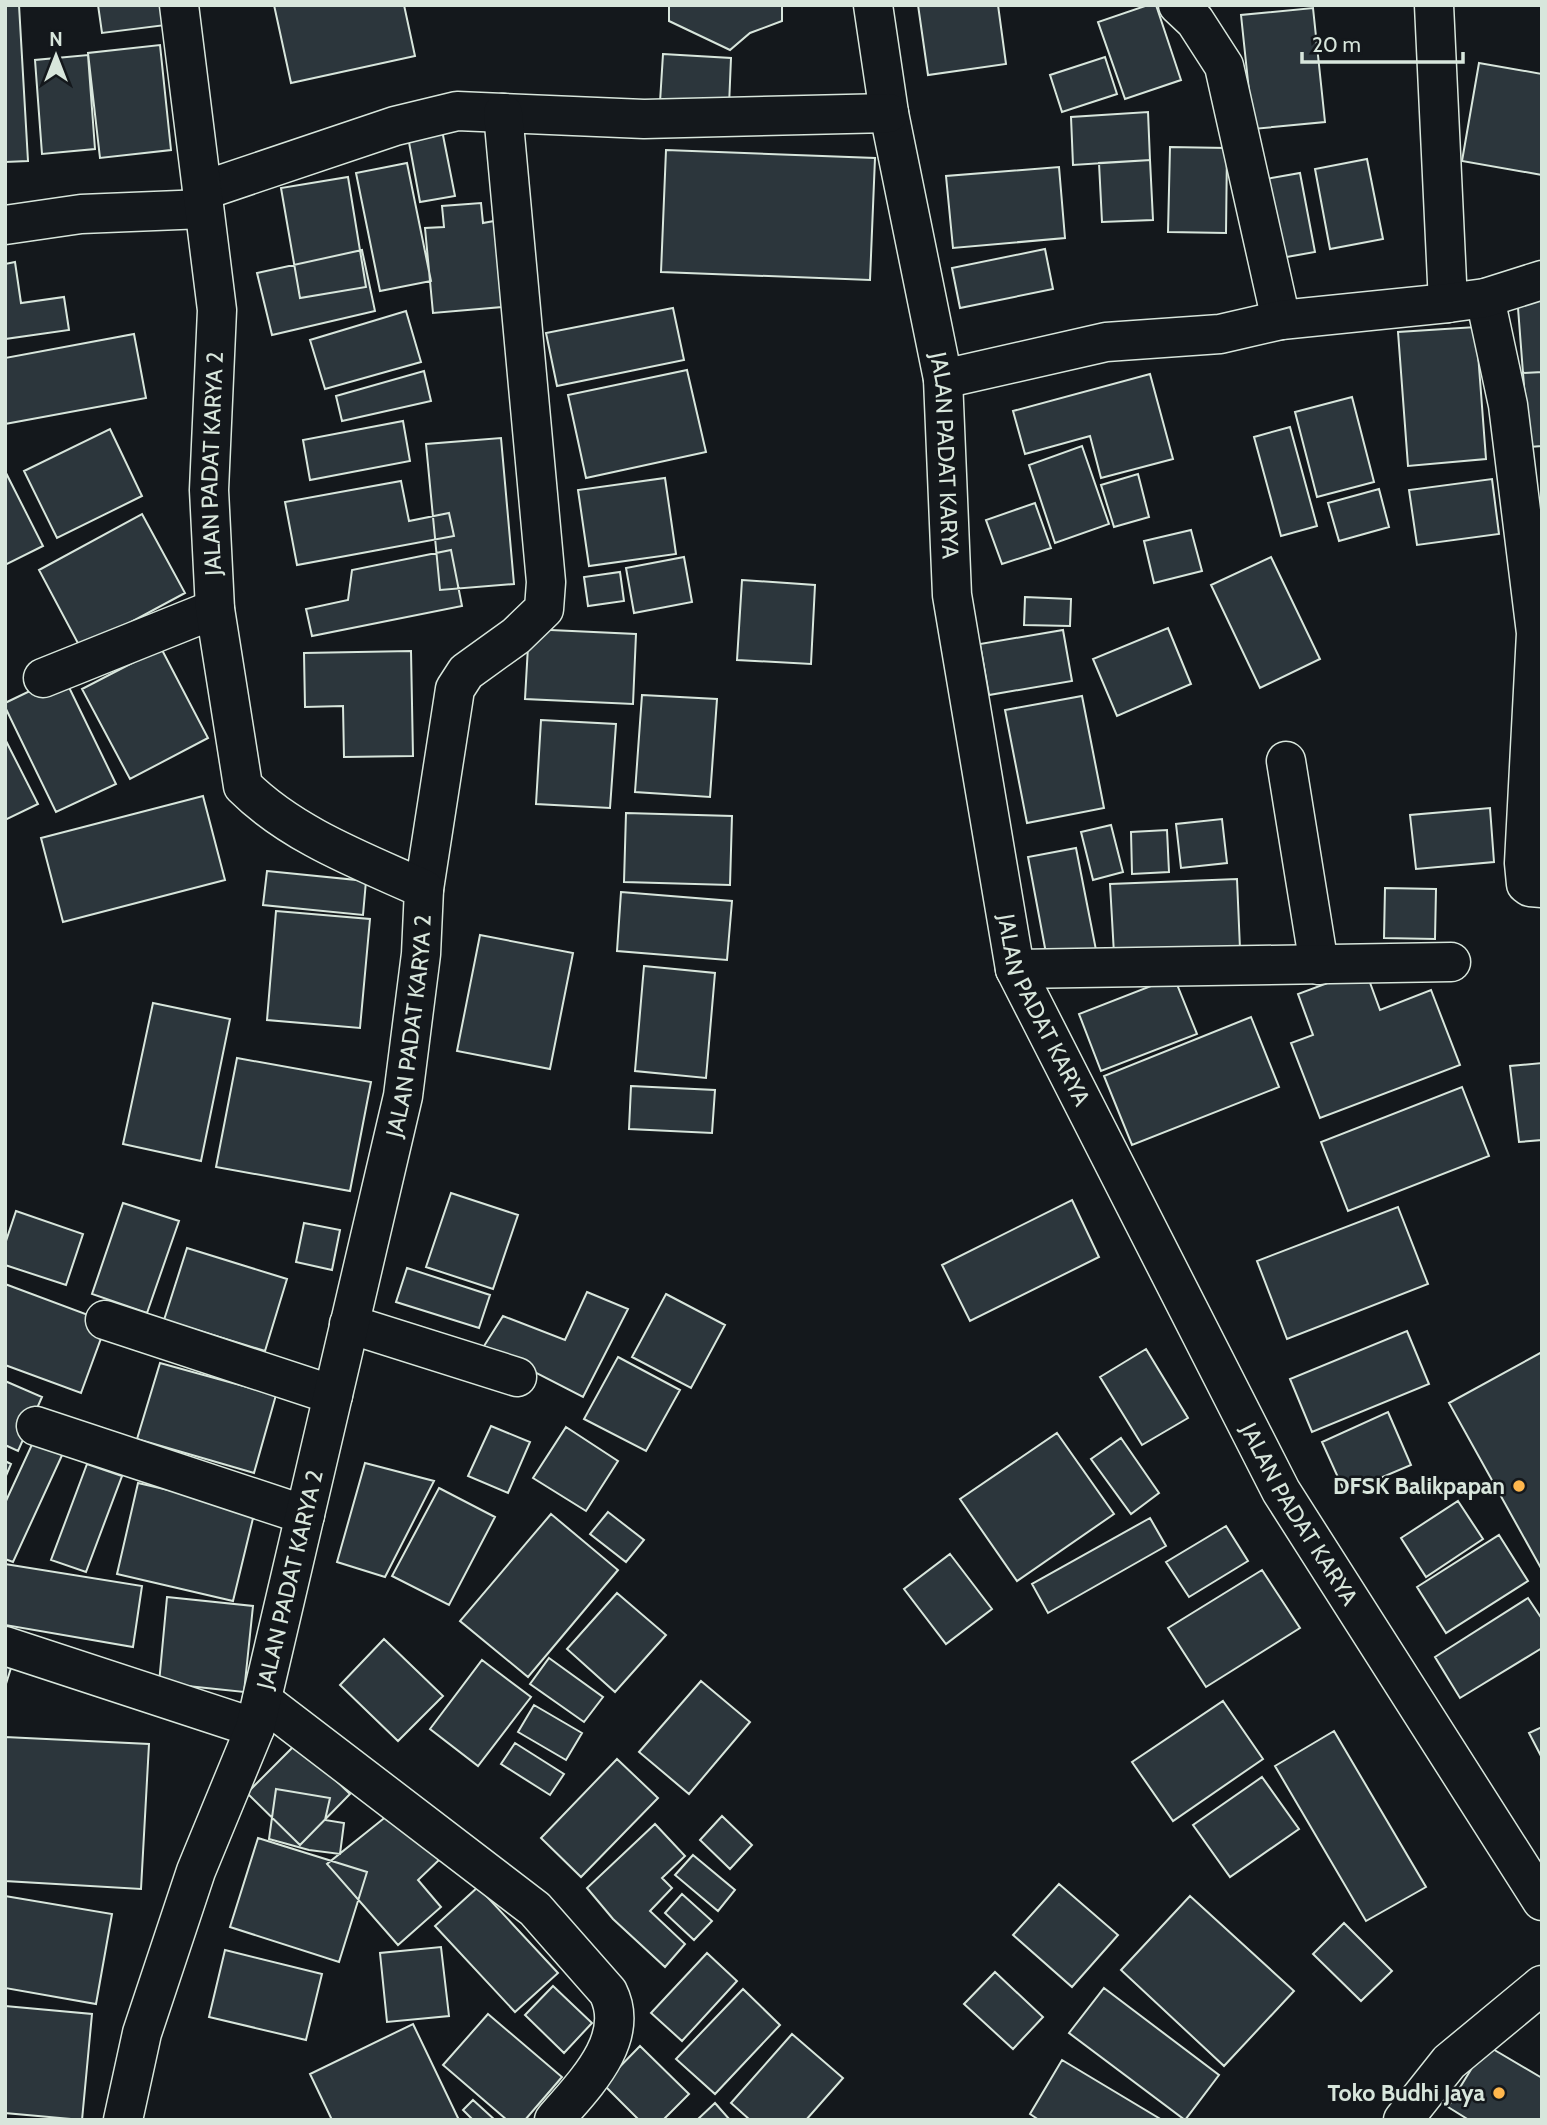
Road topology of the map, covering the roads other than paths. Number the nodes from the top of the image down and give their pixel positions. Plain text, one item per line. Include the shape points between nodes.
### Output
1 (179, 5) edge
2 (873, 5) edge
3 (1178, 5) edge
4 (1434, 5) edge
5 (503, 113) junction
6 (889, 113) junction
7 (203, 200) junction
8 (5, 225) edge
9 (1542, 280) edge
10 (1466, 300) junction
11 (1281, 320) junction
12 (943, 379) junction
13 (215, 609) junction
14 (43, 678) dead end
15 (1286, 761) dead end
16 (1542, 888) edge
17 (424, 889) junction
18 (1451, 962) dead end
19 (1319, 965) junction
20 (1015, 969) junction
21 (105, 1320) dead end
22 (349, 1324) junction
23 (517, 1377) dead end
24 (333, 1395) junction
25 (36, 1426) dead end
26 (305, 1515) junction
27 (5, 1646) edge
28 (259, 1714) junction
29 (1542, 1901) edge
30 (1542, 1985) edge
31 (123, 2120) edge
32 (554, 2120) edge
33 (1403, 2120) edge

1 - 7 main road, JALAN PADAT KARYA 2
2 - 6 main road, JALAN PADAT KARYA
3 - 11 main road via 1195,21 1224,66
4 - 10 main road
5 - 6 main road via 644,119
5 - 7 main road via 457,111 395,126
5 - 17 main road via 546,582 544,610 466,672 455,689
6 - 12 main road, JALAN PADAT KARYA
7 - 8 main road
7 - 13 main road, JALAN PADAT KARYA 2 via 217,310 209,491
9 - 10 main road
10 - 11 main road
10 - 16 main road via 1508,405 1536,634 1524,863 1526,884
11 - 12 main road via 1220,334 1105,342
12 - 20 main road, JALAN PADAT KARYA via 952,595
13 - 14 main road
13 - 17 main road, JALAN PADAT KARYA 2 via 243,786 261,804 334,848
15 - 19 main road
17 - 22 main road, JALAN PADAT KARYA 2 via 421,954 403,1096
18 - 19 main road
19 - 20 main road
20 - 29 main road, JALAN PADAT KARYA via 1281,1491
21 - 24 main road
22 - 23 main road
22 - 24 main road, JALAN PADAT KARYA 2
24 - 26 main road, JALAN PADAT KARYA 2
25 - 26 main road
26 - 28 main road, JALAN PADAT KARYA 2
27 - 28 main road
28 - 31 main road, JALAN PADAT KARYA 2 via 196,1871 142,2033
28 - 32 main road via 535,1909 608,1992 613,2003 611,2036 599,2067
30 - 33 main road via 1449,2062

